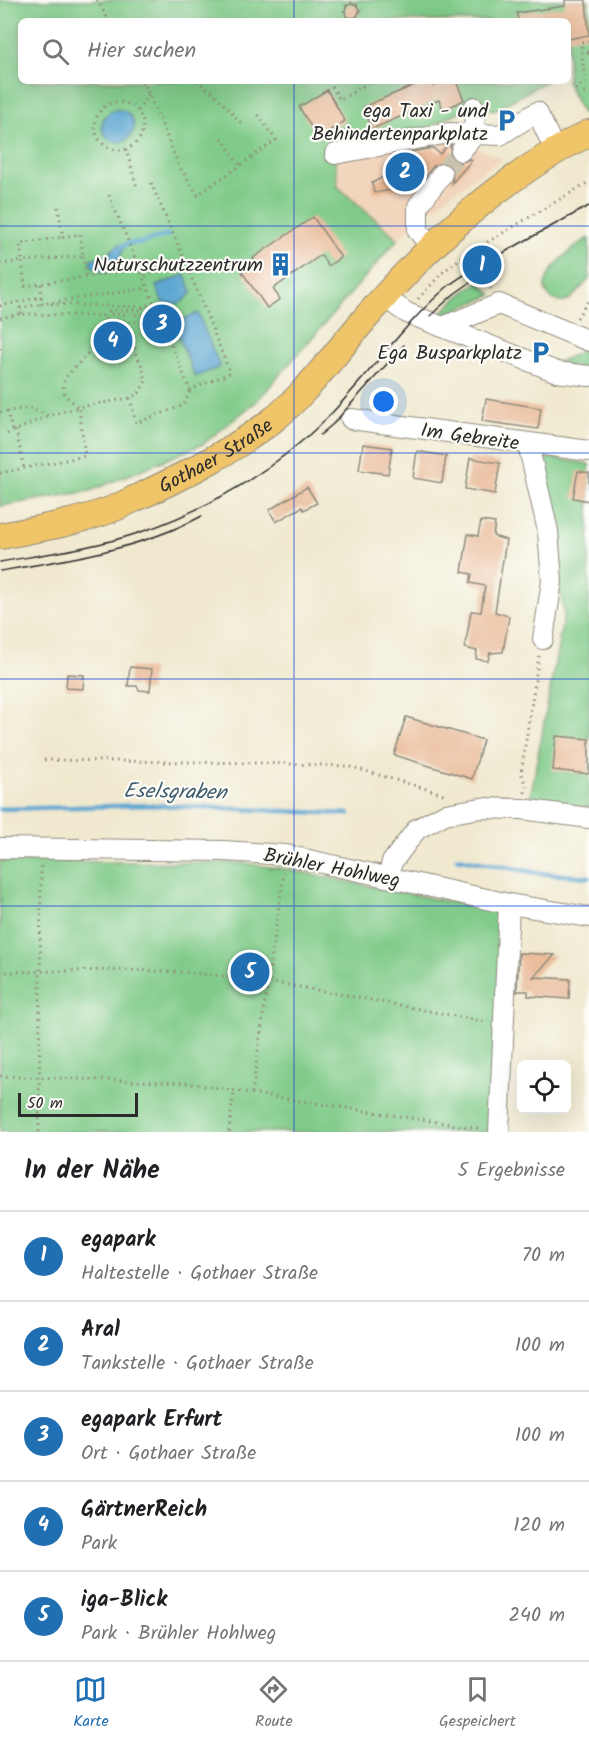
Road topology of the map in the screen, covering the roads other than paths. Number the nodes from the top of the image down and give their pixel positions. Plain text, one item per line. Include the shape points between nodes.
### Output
1 (474, 107) dead end
2 (589, 133) edge
3 (475, 134) junction
4 (555, 150) junction
5 (461, 151) tunnel mouth
6 (335, 154) dead end
7 (441, 174) tunnel mouth
8 (424, 238) junction
9 (384, 297) junction
10 (443, 327) junction
11 (589, 341) edge
12 (589, 376) edge
13 (351, 419) dead end
14 (528, 444) junction
15 (589, 452) edge
16 (0, 536) edge
17 (543, 639) road end
18 (589, 818) edge
19 (0, 848) edge
20 (388, 877) junction
21 (509, 904) junction
22 (589, 917) edge
23 (499, 1132) edge

1 - 3 street
2 - 4 main road, Gothaer Straße
3 - 4 street via 500,135 537,112
3 - 5 street
3 - 6 street via 449,133
4 - 8 main road, Gothaer Straße
7 - 8 street via 418,206
8 - 9 main road, Gothaer Straße
9 - 10 street via 407,313
9 - 16 main road, Gothaer Straße via 270,423 178,479 111,510
10 - 11 street via 499,304
10 - 12 street via 557,372
13 - 14 street, Im Gebreite
14 - 15 street, Im Gebreite
14 - 17 street via 548,531 552,581
18 - 20 street via 522,809 481,808 445,814 417,829 392,862
19 - 20 street, Brühler Hohlweg via 37,859 254,852
20 - 21 street, Brühler Hohlweg
21 - 22 street, Brühler Hohlweg
21 - 23 street

